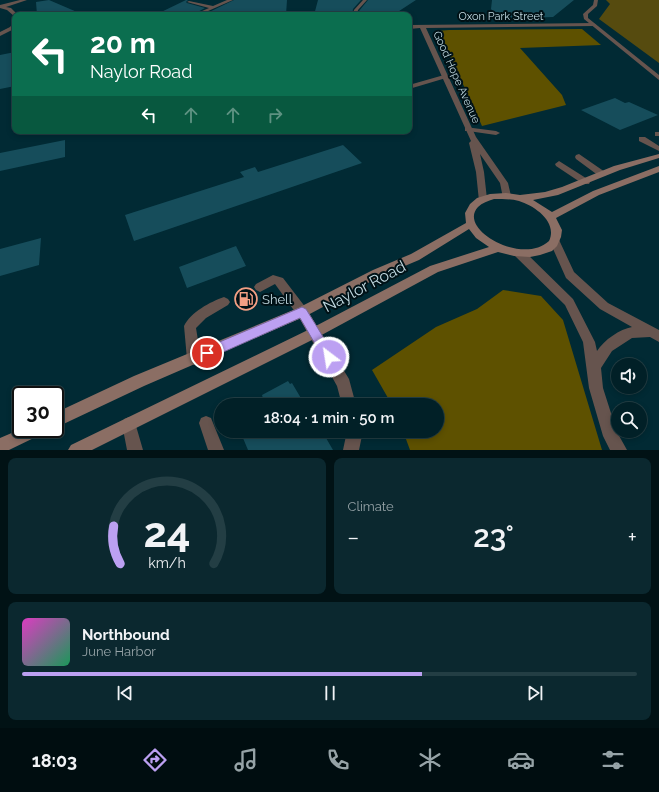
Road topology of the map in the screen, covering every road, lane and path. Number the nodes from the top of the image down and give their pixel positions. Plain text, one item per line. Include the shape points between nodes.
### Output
1 (25, 0) edge
2 (230, 0) edge
3 (365, 0) edge
4 (596, 0) edge
5 (189, 2) dead end
6 (2, 6) edge
7 (213, 7) junction
8 (12, 12) edge
9 (202, 12) edge
10 (356, 12) edge
11 (593, 25) junction
12 (412, 26) edge
13 (422, 26) junction
14 (12, 28) edge
15 (0, 34) edge
16 (444, 77) junction
17 (659, 78) edge
18 (412, 86) edge
19 (496, 132) dead end
20 (470, 133) junction
21 (642, 139) dead end
22 (659, 149) edge
23 (659, 156) edge
24 (579, 157) dead end
25 (559, 164) dead end
26 (659, 170) edge
27 (602, 174) junction
28 (586, 182) junction
29 (506, 196) junction
30 (516, 197) junction
31 (482, 199) junction
32 (552, 217) junction
33 (470, 225) junction
34 (555, 242) junction
35 (499, 248) junction
36 (519, 253) junction
37 (260, 287) dead end
38 (224, 302) dead end
39 (302, 312) junction
40 (314, 333) junction
41 (655, 334) edge
42 (194, 359) junction
43 (594, 367) junction
44 (348, 398) edge
45 (64, 417) edge
46 (129, 424) junction
47 (206, 424) dead end
48 (17, 438) edge
49 (354, 438) edge
50 (0, 446) edge
51 (76, 450) edge
52 (135, 450) edge
53 (216, 450) edge
54 (351, 450) edge
55 (619, 450) edge

1 - 6 street
2 - 7 street
3 - 10 street
4 - 11 street via 595,5 585,14
5 - 7 street
6 - 8 street
7 - 9 street
11 - 13 street, Oxon Park Street
11 - 17 street
12 - 13 street, Oxon Park Street
13 - 16 street, Good Hope Avenue
14 - 15 street
16 - 18 street
16 - 20 street, Good Hope Avenue
19 - 20 street
20 - 29 street, Good Hope Avenue via 504,183
20 - 31 street, Good Hope Avenue via 480,172
21 - 22 street
23 - 27 main road
24 - 27 street
25 - 28 street
26 - 32 main road via 596,192
27 - 28 main road
28 - 30 main road via 534,198
29 - 30 main road
29 - 31 main road
30 - 32 main road via 542,208
31 - 33 main road via 474,203 470,209
32 - 34 main road via 558,234
33 - 35 main road via 486,242
33 - 39 main road, Naylor Road via 415,257 377,273
34 - 36 main road via 547,249 535,253
34 - 41 street via 570,274 604,306
35 - 36 main road
35 - 40 main road, Naylor Road via 434,269
36 - 43 street via 569,302 589,342
37 - 39 street via 273,279 279,281
38 - 42 street via 202,314 190,326
39 - 40 street
39 - 42 main road, Naylor Road
40 - 44 street via 344,384
40 - 46 main road, Naylor Road
41 - 43 street via 630,333 607,347
42 - 45 main road, Naylor Road
43 - 55 street via 596,388 611,436
46 - 51 main road, Naylor Road
46 - 52 street
47 - 53 street
48 - 50 main road
49 - 54 street

